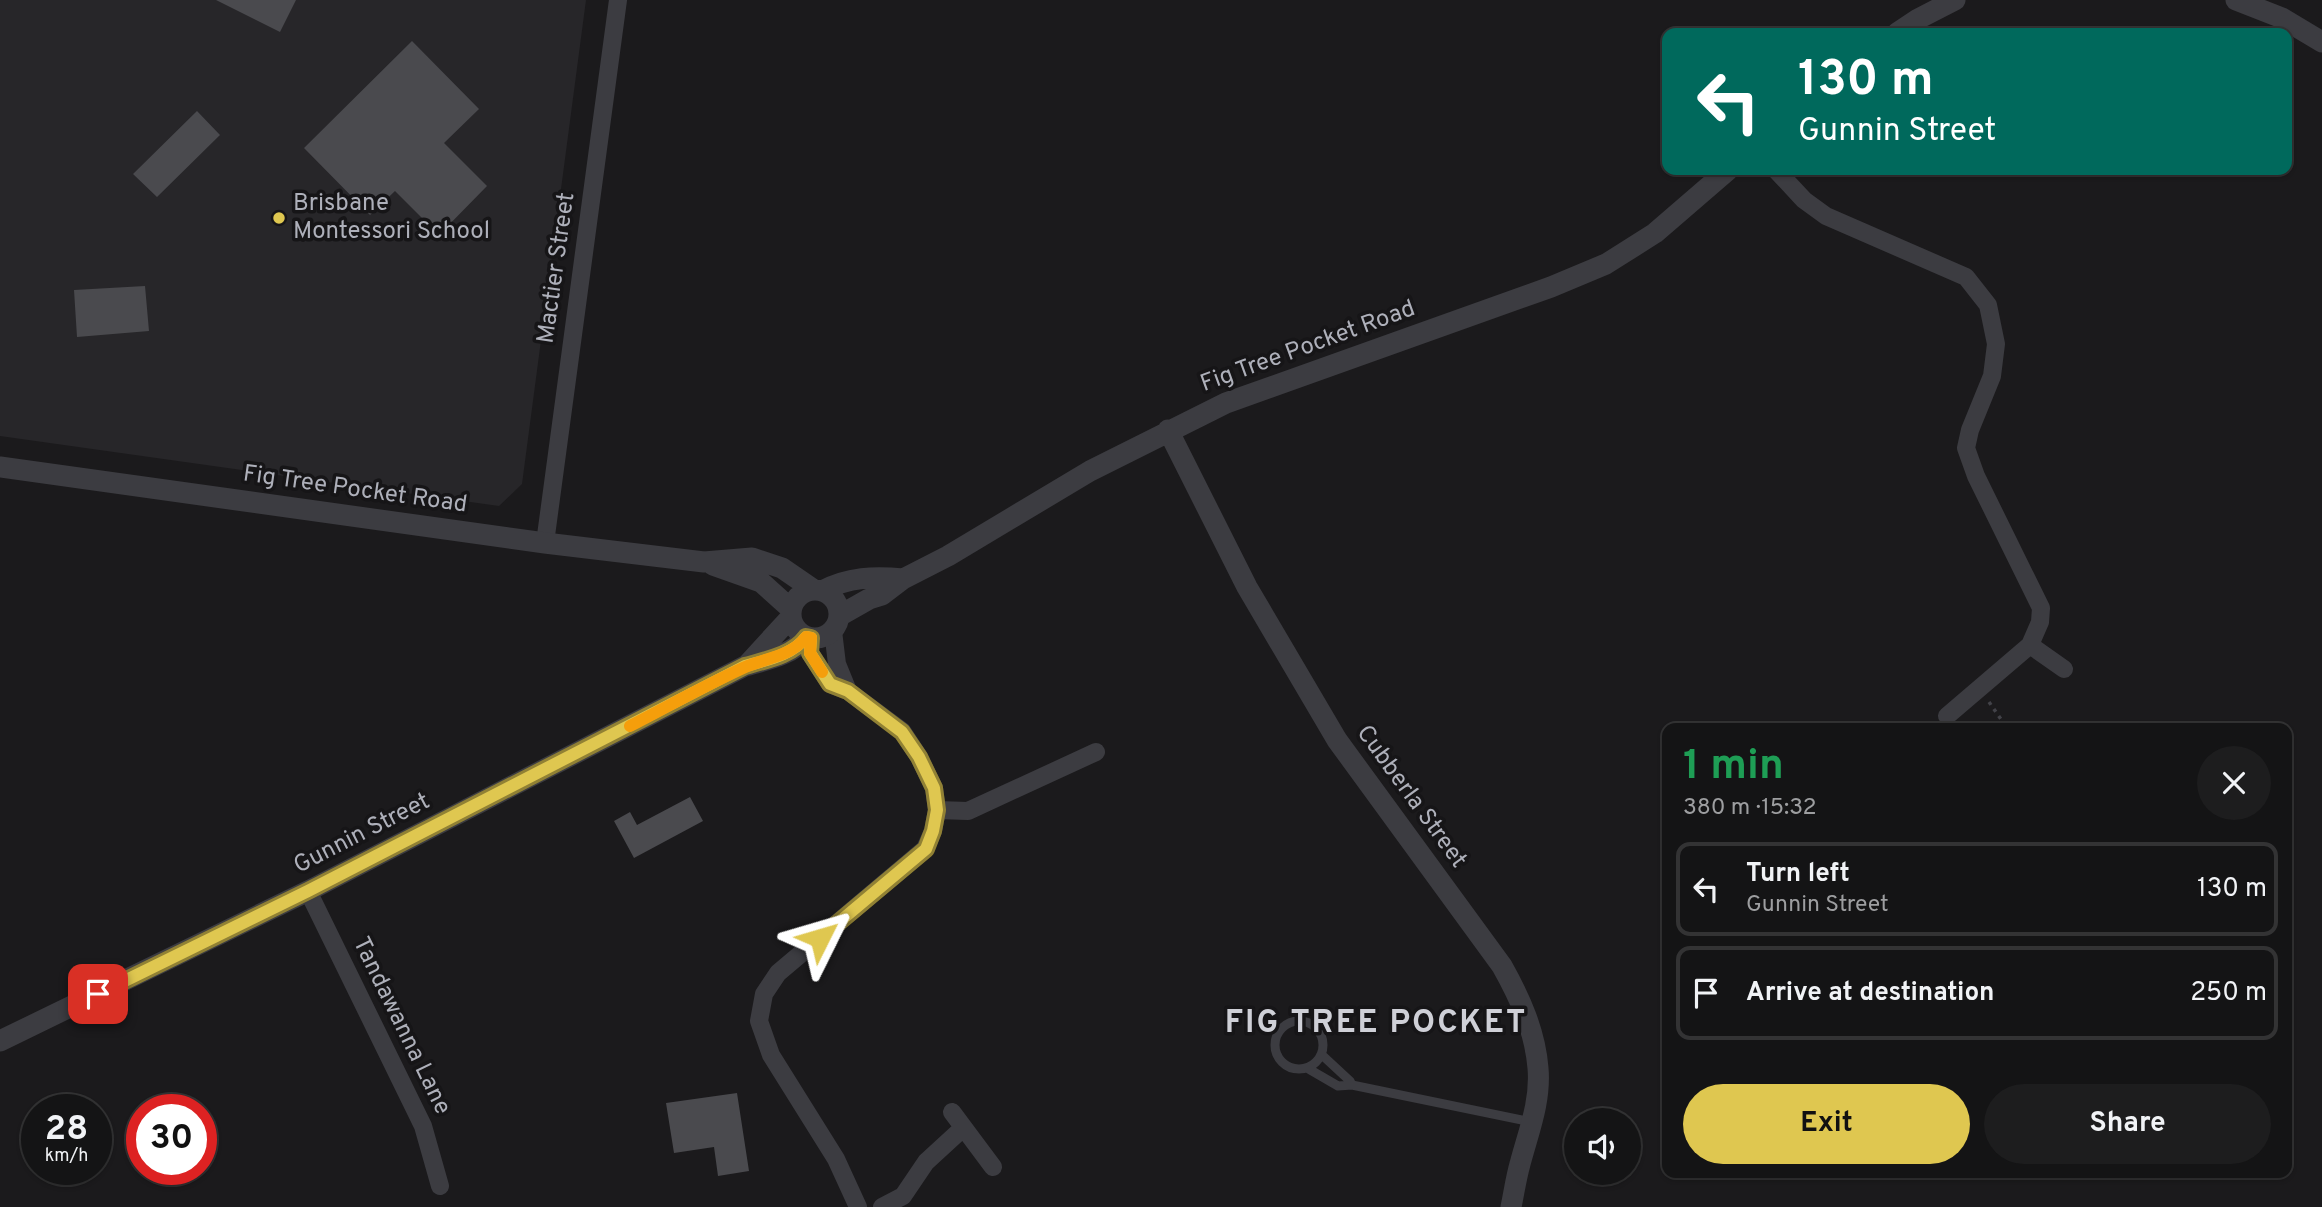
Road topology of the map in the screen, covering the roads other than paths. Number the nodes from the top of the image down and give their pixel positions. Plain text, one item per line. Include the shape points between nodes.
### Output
1 (618, 0) edge
2 (1955, 0) edge
3 (2236, 0) edge
4 (1904, 28) edge
5 (2322, 42) edge
6 (1722, 175) edge
7 (1781, 175) edge
8 (1168, 430) junction
9 (0, 467) edge
10 (545, 543) junction
11 (704, 562) junction
12 (904, 579) junction
13 (818, 590) junction
14 (791, 613) junction
15 (836, 623) junction
16 (808, 638) junction
17 (2030, 645) junction
18 (745, 666) junction
19 (2064, 669) dead end
20 (848, 691) junction
21 (1947, 716) dead end
22 (1096, 752) dead end
23 (937, 810) junction
24 (308, 891) junction
25 (0, 1041) edge
26 (1322, 1055) junction
27 (1307, 1068) junction
28 (1352, 1085) junction
29 (952, 1112) dead end
30 (1532, 1122) junction
31 (963, 1128) junction
32 (993, 1167) dead end
33 (440, 1186) dead end
34 (858, 1207) edge
35 (882, 1207) edge
36 (1511, 1207) edge

1 - 10 street, Mactier Street
2 - 4 street
3 - 5 street via 2282,18
6 - 8 street, Fig Tree Pocket Road via 1655,233 1606,264 1226,403
7 - 17 street via 1826,216 1966,277 1988,305 1996,344 1992,376 1966,448 2041,608
8 - 12 street, Fig Tree Pocket Road
8 - 30 street, Cubberla Street via 1247,587 1337,740 1503,966 1518,993 1538,1069
9 - 10 street, Fig Tree Pocket Road
10 - 11 street, Fig Tree Pocket Road
11 - 13 street, Fig Tree Pocket Road via 752,558 782,568
11 - 14 street, Fig Tree Pocket Road via 761,582
12 - 13 street via 879,576
12 - 15 street, Fig Tree Pocket Road
13 - 14 street via 799,596
13 - 15 street, Fig Tree Pocket Road via 835,601
14 - 16 street, Fig Tree Pocket Road via 797,631
14 - 18 street, Gunnin Street
15 - 16 street, Fig Tree Pocket Road via 819,638
15 - 20 street via 836,664
16 - 18 street, Gunnin Street via 780,656
16 - 20 street via 810,653 822,674 830,684
17 - 19 street
17 - 21 street
18 - 24 street, Gunnin Street
20 - 23 street via 902,732 934,788
22 - 23 street via 968,811
23 - 34 street via 926,849 778,973 764,994 760,1021 771,1055 836,1160
24 - 25 street, Gunnin Street
24 - 33 street, Tandawanna Lane via 423,1126
26 - 27 lane
26 - 27 lane via 1323,1039 1314,1025 1299,1021 1283,1027 1275,1041 1278,1057 1290,1068
26 - 28 lane
27 - 28 lane via 1338,1086
28 - 30 lane
29 - 31 street
30 - 36 street, Cubberla Street
31 - 32 street
31 - 35 street via 926,1162 903,1196

